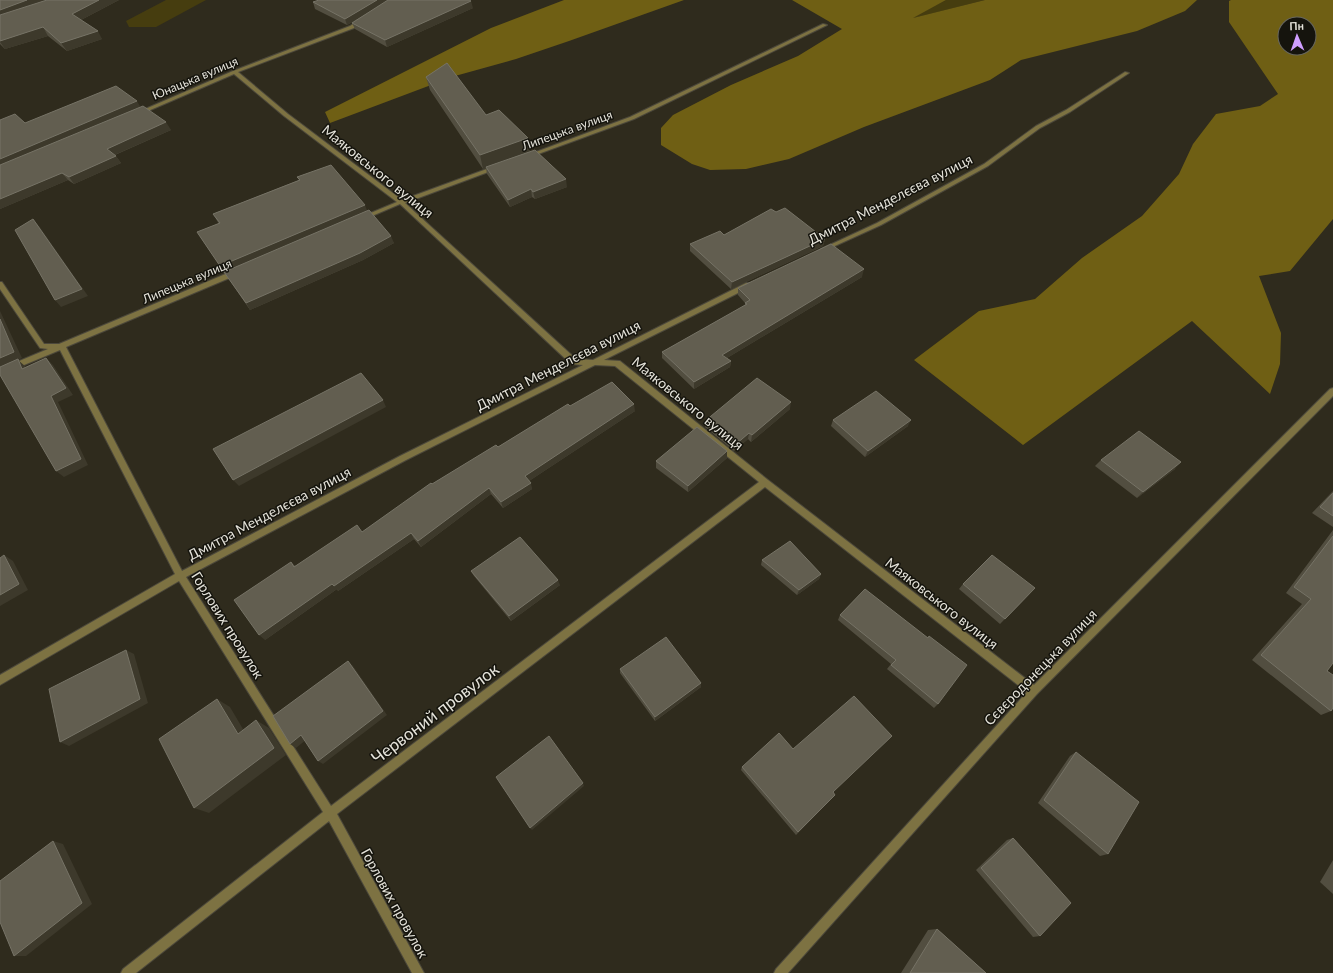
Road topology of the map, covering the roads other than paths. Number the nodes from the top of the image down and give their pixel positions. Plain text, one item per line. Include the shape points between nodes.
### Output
1 (365, 19) edge
2 (825, 25) dead end
3 (235, 72) junction
4 (1127, 73) dead end
5 (132, 116) edge
6 (520, 159) edge
7 (505, 164) edge
8 (400, 202) junction
9 (357, 220) edge
10 (814, 254) edge
11 (242, 270) edge
12 (756, 281) edge
13 (0, 284) edge
14 (62, 347) junction
15 (597, 362) junction
16 (0, 372) edge
17 (1333, 391) edge
18 (766, 482) junction
19 (180, 576) junction
20 (0, 680) edge
21 (1034, 691) junction
22 (330, 813) junction
23 (127, 973) edge
24 (418, 973) edge
25 (780, 973) edge

1 - 3 street, Юнацька вулиця via 352,27
2 - 6 street, Липецька вулиця via 632,118
3 - 5 street, Юнацька вулиця
3 - 8 street, Маяковського вулиця via 286,115
4 - 10 street, Дмитра Менделєєва вулиця via 1038,127 986,165 879,224
7 - 8 street
8 - 9 street
8 - 15 street, Маяковського вулиця via 574,362
11 - 14 street, Липецька вулиця
12 - 15 street, Дмитра Менделєєва вулиця
13 - 14 street via 42,346
14 - 16 street, Липецька вулиця
14 - 19 street, Горлових провулок
15 - 18 street, Маяковського вулиця via 617,363
15 - 19 street, Дмитра Менделєєва вулиця via 403,458
17 - 21 street, Сєвєродонецька вулиця
18 - 21 street, Маяковського вулиця
18 - 22 street, Червоний провулок
19 - 20 street, Дмитра Менделєєва вулиця
19 - 22 street, Горлових провулок
21 - 25 street, Сєвєродонецька вулиця
22 - 23 street, Червоний провулок
22 - 24 street, Горлових провулок

